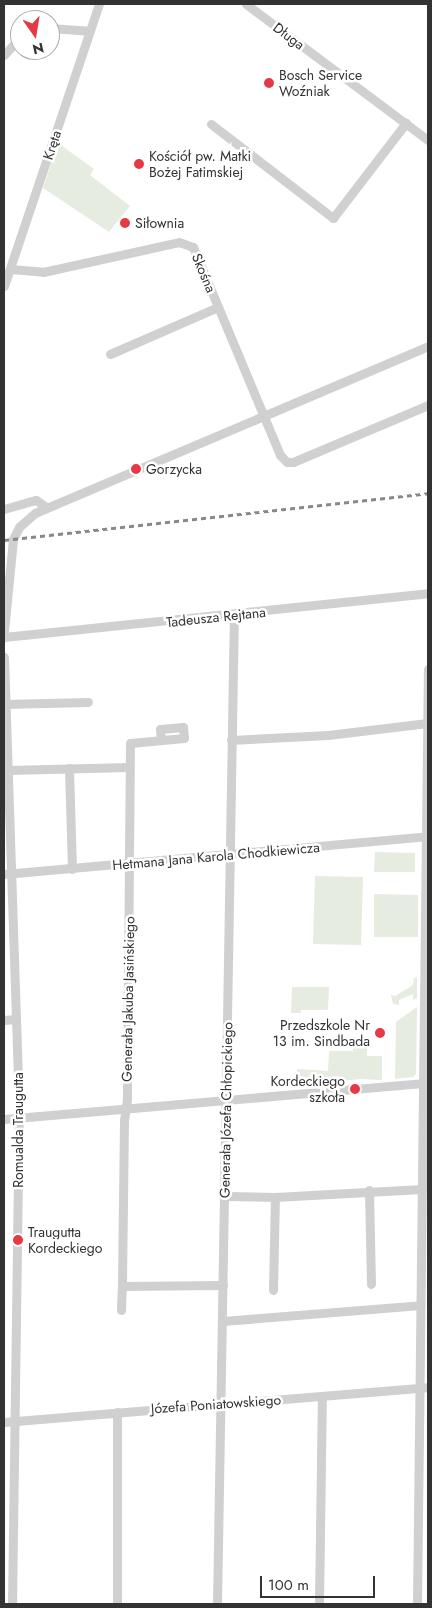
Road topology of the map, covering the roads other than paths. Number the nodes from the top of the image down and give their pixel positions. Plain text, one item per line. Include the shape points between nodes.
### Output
1 (98, 4) edge
2 (246, 4) edge
3 (60, 29) edge
4 (89, 31) junction
5 (211, 124) dead end
6 (406, 124) junction
7 (428, 140) edge
8 (11, 269) junction
9 (4, 286) edge
10 (218, 307) junction
11 (428, 346) edge
12 (110, 354) dead end
13 (428, 405) edge
14 (263, 416) junction
15 (46, 507) junction
16 (4, 509) edge
17 (428, 593) edge
18 (234, 615) junction
19 (4, 631) edge
20 (4, 637) edge
21 (4, 657) edge
22 (428, 669) edge
23 (88, 702) dead end
24 (6, 704) junction
25 (427, 723) edge
26 (5, 729) edge
27 (161, 740) dead end
28 (231, 740) junction
29 (129, 767) junction
30 (69, 768) junction
31 (8, 770) junction
32 (6, 800) edge
33 (427, 836) edge
34 (230, 854) junction
35 (129, 864) junction
36 (72, 869) junction
37 (8, 874) edge
38 (426, 985) edge
39 (16, 1019) junction
40 (4, 1020) edge
41 (426, 1083) edge
42 (226, 1100) junction
43 (126, 1108) junction
44 (19, 1117) junction
45 (4, 1119) edge
46 (422, 1189) junction
47 (369, 1190) junction
48 (225, 1196) junction
49 (275, 1197) junction
50 (424, 1282) edge
51 (371, 1284) dead end
52 (223, 1285) junction
53 (122, 1286) junction
54 (273, 1290) dead end
55 (420, 1305) junction
56 (122, 1310) dead end
57 (223, 1321) junction
58 (424, 1387) edge
59 (322, 1396) junction
60 (221, 1403) junction
61 (117, 1412) junction
62 (15, 1421) junction
63 (4, 1422) edge
64 (12, 1604) edge
65 (117, 1604) edge
66 (218, 1604) edge
67 (319, 1604) edge
68 (417, 1604) edge

1 - 4 street, Kręta
2 - 6 street, Długa
3 - 4 street
4 - 8 street, Kręta
5 - 6 street via 333,218
6 - 7 street, Długa
8 - 9 street, Kręta
8 - 10 street, Skośna via 43,272 179,242 187,243 193,247
10 - 12 street
10 - 14 street, Skośna
11 - 14 street
13 - 14 street, Skośna via 293,462 287,462 280,455
14 - 15 street
15 - 16 street via 36,500
15 - 19 street via 25,520 13,539
17 - 18 street, Tadeusza Rejtana
18 - 20 street, Tadeusza Rejtana
18 - 28 street, Generała Józefa Chłopickiego
21 - 24 street, Romualda Traugutta
22 - 25 street
23 - 24 street
24 - 26 street, Romualda Traugutta
25 - 28 street via 328,735
25 - 33 street
26 - 31 street, Romualda Traugutta
27 - 29 street, Generała Jakuba Jasińskiego via 130,743
28 - 34 street, Generała Józefa Chłopickiego
29 - 30 street
29 - 35 street, Generała Jakuba Jasińskiego
30 - 31 street
30 - 36 street
31 - 32 street, Romualda Traugutta
32 - 37 street, Romualda Traugutta
33 - 34 street, Hetmana Jana Karola Chodkiewicza
33 - 38 street
34 - 35 street, Hetmana Jana Karola Chodkiewicza
34 - 42 street, Generała Józefa Chłopickiego
35 - 36 street, Hetmana Jana Karola Chodkiewicza
35 - 43 street, Generała Jakuba Jasińskiego
36 - 37 street, Hetmana Jana Karola Chodkiewicza
37 - 39 street, Romualda Traugutta
38 - 41 street
39 - 40 street
39 - 44 street, Romualda Traugutta
41 - 42 street
41 - 46 street
42 - 43 street
42 - 48 street, Generała Józefa Chłopickiego
43 - 44 street
43 - 53 street, Generała Jakuba Jasińskiego
44 - 45 street
44 - 62 street, Romualda Traugutta
46 - 47 street
46 - 50 street
47 - 49 street
47 - 51 street
48 - 49 street
48 - 52 street, Generała Józefa Chłopickiego
49 - 54 street
50 - 55 street
52 - 53 street
52 - 57 street, Generała Józefa Chłopickiego
53 - 56 street, Generała Jakuba Jasińskiego
55 - 57 street
55 - 58 street
57 - 60 street, Generała Józefa Chłopickiego
58 - 59 street, Józefa Poniatowskiego
58 - 68 street
59 - 60 street, Józefa Poniatowskiego
59 - 67 street
60 - 61 street, Józefa Poniatowskiego
60 - 66 street, Generała Józefa Chłopickiego
61 - 62 street, Józefa Poniatowskiego
61 - 65 street
62 - 63 street, Józefa Poniatowskiego
62 - 64 street, Romualda Traugutta

